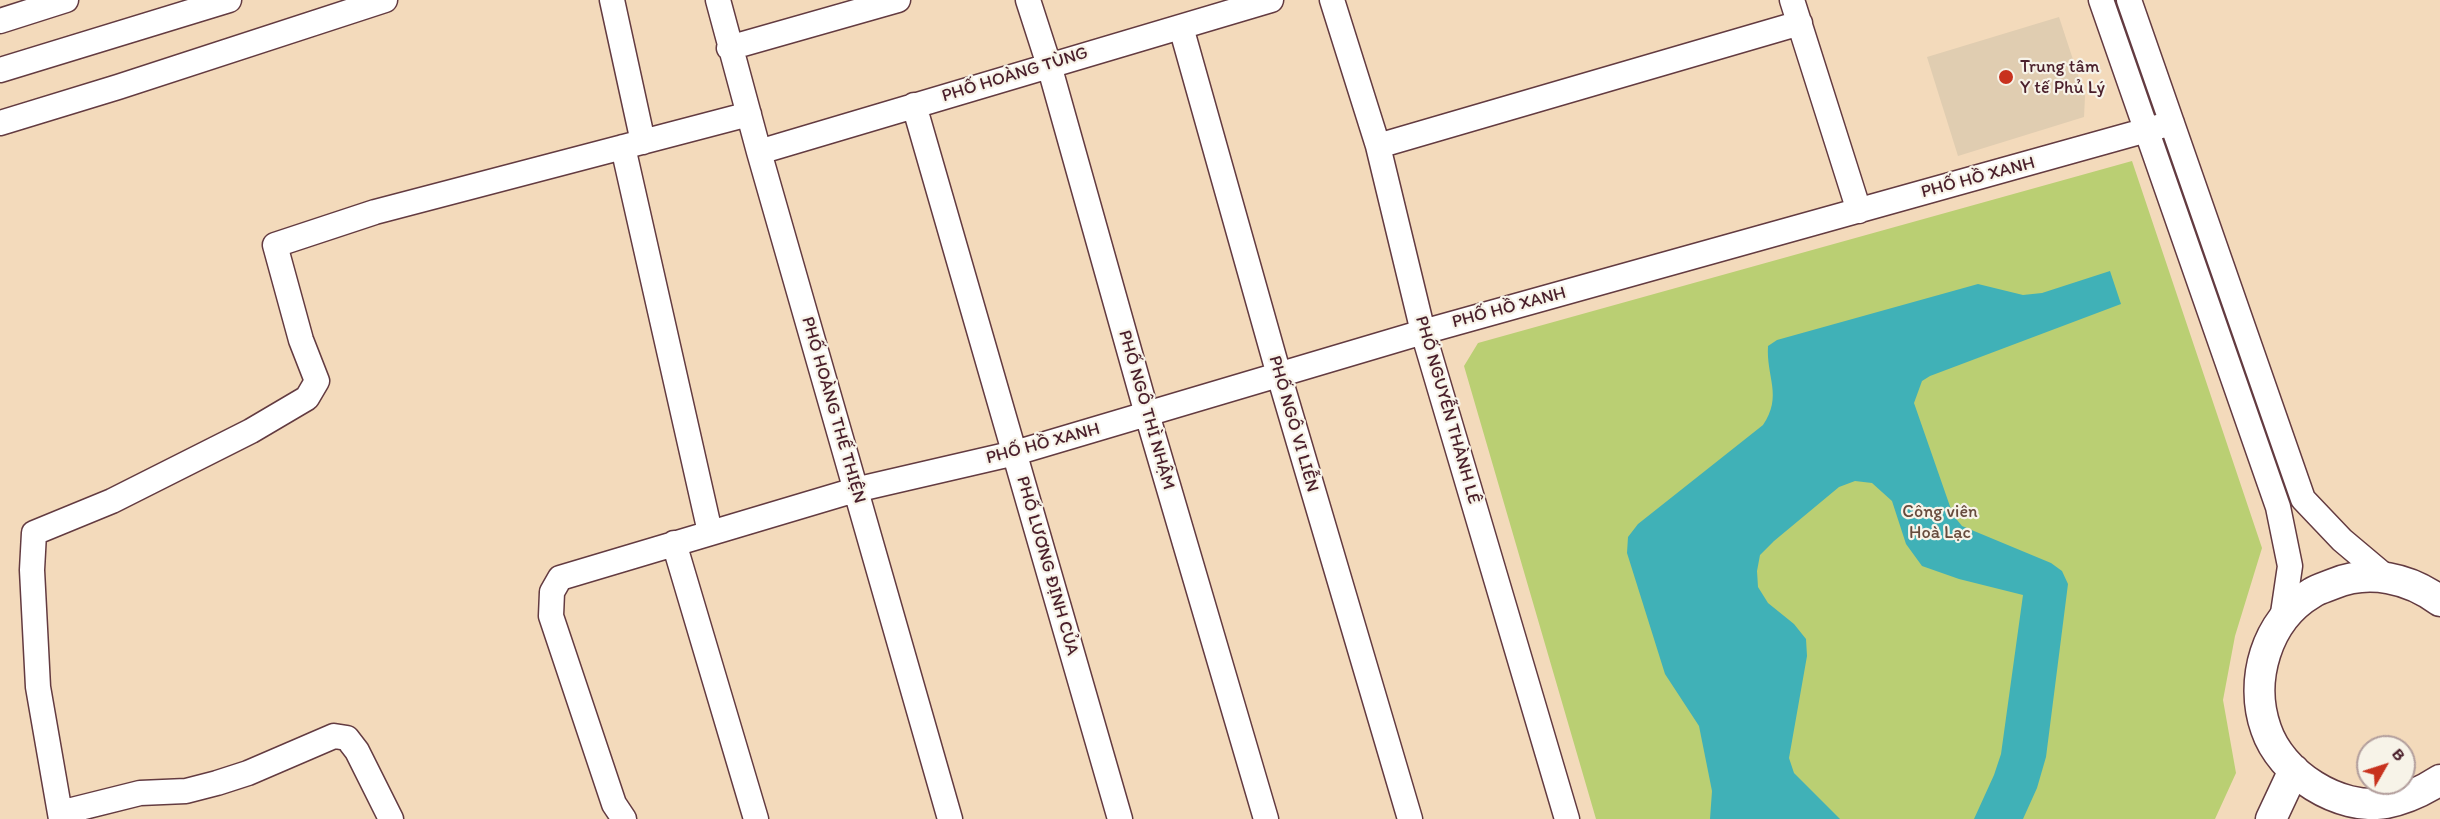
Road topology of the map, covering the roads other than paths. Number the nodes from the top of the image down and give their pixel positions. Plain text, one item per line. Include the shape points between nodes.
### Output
1 (66, 0) edge
2 (229, 0) edge
3 (385, 0) edge
4 (612, 0) edge
5 (718, 0) edge
6 (898, 0) edge
7 (1028, 0) edge
8 (1271, 0) edge
9 (1332, 0) edge
10 (1792, 0) edge
11 (2101, 0) edge
12 (2129, 0) edge
13 (0, 21) edge
14 (1800, 23) junction
15 (1181, 27) junction
16 (729, 48) junction
17 (1049, 65) junction
18 (0, 69) edge
19 (914, 105) junction
20 (749, 114) junction
21 (0, 123) edge
22 (2172, 123) junction
23 (2147, 132) junction
24 (633, 145) junction
25 (1377, 146) junction
26 (759, 152) junction
27 (1859, 211) junction
28 (1423, 332) junction
29 (1279, 375) junction
30 (1147, 414) junction
31 (1015, 453) junction
32 (855, 490) junction
33 (710, 532) junction
34 (674, 543) junction
35 (2386, 577) junction
36 (2440, 601) edge
37 (2282, 620) junction
38 (2294, 770) junction
39 (2440, 780) edge
40 (2358, 810) edge
41 (61, 816) edge
42 (392, 819) edge
43 (624, 819) edge
44 (756, 819) edge
45 (950, 819) edge
46 (1120, 819) edge
47 (1266, 819) edge
48 (1410, 819) edge
49 (1567, 819) edge
50 (2271, 819) edge

1 - 13 street
2 - 18 street
3 - 21 street
4 - 24 street
5 - 16 street, PHỐ HOÀNG THẾ THIỆN
6 - 16 street
7 - 17 street, PHỐ NGÔ THÌ NHẬM
8 - 15 street, PHỐ HOÀNG TÙNG
9 - 25 street, PHỐ NGUYỄN THÀNH LÊ
10 - 14 street
11 - 23 street
12 - 22 street
14 - 25 street
14 - 27 street
15 - 17 street, PHỐ HOÀNG TÙNG
15 - 29 street, PHỐ NGÔ VI LIỄN
16 - 20 street, PHỐ HOÀNG THẾ THIỆN
17 - 19 street, PHỐ HOÀNG TÙNG
17 - 30 street, PHỐ NGÔ THÌ NHẬM
19 - 26 street, PHỐ HOÀNG TÙNG
19 - 31 street, PHỐ LƯƠNG ĐỊNH CỦA
20 - 24 street
20 - 26 street, PHỐ HOÀNG THẾ THIỆN
22 - 23 street, PHỐ HỒ XANH
22 - 35 street via 2303,499 2342,540
23 - 27 street, PHỐ HỒ XANH
23 - 37 street via 2278,507 2290,566
24 - 33 street
24 - 41 street via 375,212 275,245 301,340 317,381 307,398 132,491 34,533 38,687
25 - 28 street, PHỐ NGUYỄN THÀNH LÊ
26 - 32 street, PHỐ HOÀNG THẾ THIỆN
27 - 28 street, PHỐ HỒ XANH
28 - 29 street, PHỐ HỒ XANH
28 - 49 street, PHỐ NGUYỄN THÀNH LÊ
29 - 30 street, PHỐ HỒ XANH
29 - 48 street, PHỐ NGÔ VI LIỄN
30 - 31 street, PHỐ HỒ XANH
30 - 47 street, PHỐ NGÔ THÌ NHẬM
31 - 32 street, PHỐ HỒ XANH
31 - 46 street, PHỐ LƯƠNG ĐỊNH CỦA
32 - 33 street, PHỐ HỒ XANH
32 - 45 street, PHỐ HOÀNG THẾ THIỆN
33 - 34 street, PHỐ HỒ XANH
34 - 43 street, PHỐ HỒ XANH via 560,579 552,592 551,616 558,640 614,804
34 - 44 street
35 - 36 main road via 2423,588
35 - 37 main road via 2347,578 2311,593
37 - 38 main road via 2264,654 2259,692 2266,730 2286,764
38 - 40 main road via 2314,787 2348,801
38 - 50 main road
39 - 40 main road via 2419,794
41 - 42 street via 140,793 186,791 217,783 334,736 347,738 357,751

